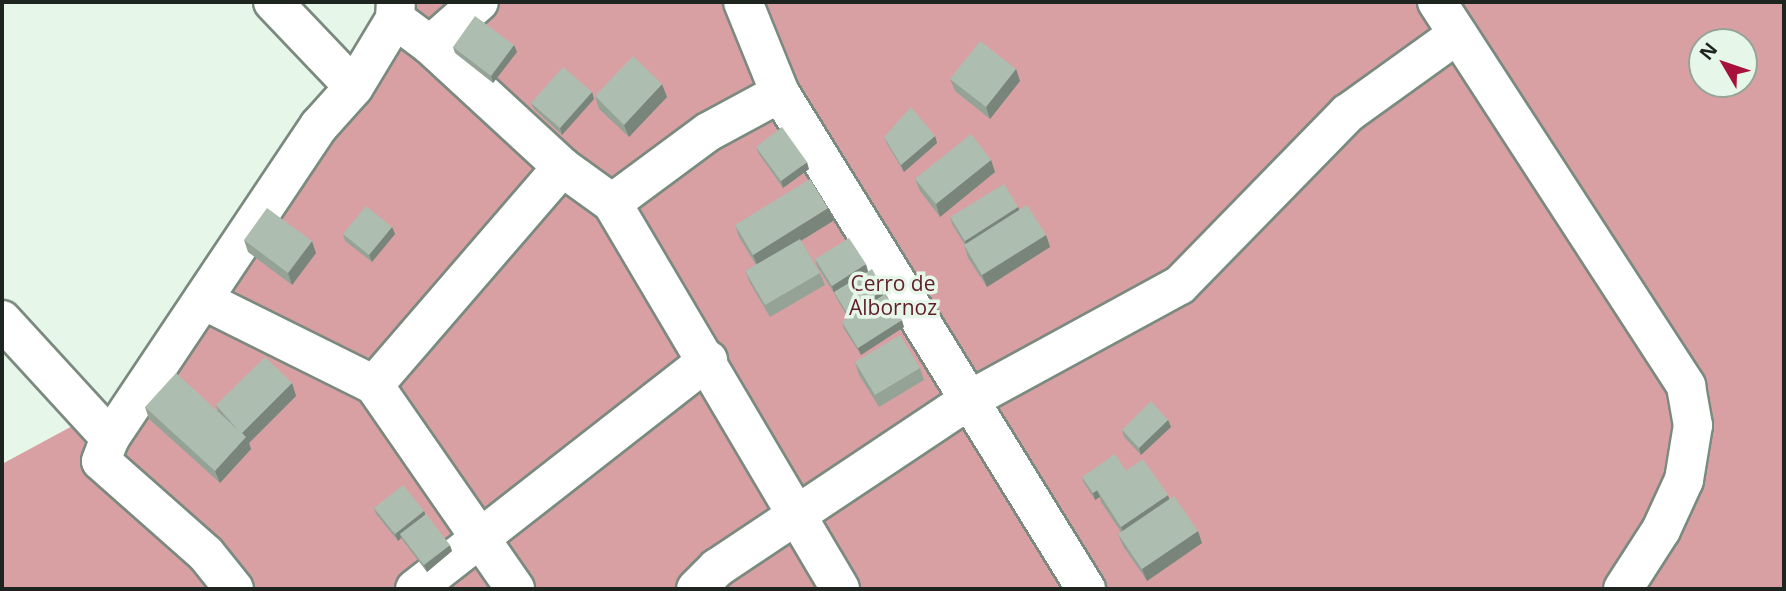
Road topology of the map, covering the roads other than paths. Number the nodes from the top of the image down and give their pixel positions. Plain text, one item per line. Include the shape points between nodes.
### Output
1 (273, 2) edge
2 (479, 2) edge
3 (743, 2) edge
4 (1437, 2) edge
5 (395, 11) edge
6 (1458, 34) junction
7 (430, 45) junction
8 (354, 87) junction
9 (780, 93) junction
10 (562, 167) junction
11 (612, 203) junction
12 (203, 300) junction
13 (2, 320) edge
14 (708, 360) junction
15 (374, 385) junction
16 (970, 400) junction
17 (110, 438) junction
18 (795, 518) junction
19 (480, 539) junction
20 (234, 589) edge
21 (415, 589) edge
22 (515, 589) edge
23 (696, 589) edge
24 (840, 589) edge
25 (1086, 589) edge
26 (1623, 589) edge

1 - 8 street
2 - 7 street
3 - 9 street
4 - 6 street
5 - 7 street
5 - 8 street
6 - 16 street via 1348,113 1180,285
6 - 26 street via 1686,386 1693,425 1684,480 1661,530
7 - 10 street
8 - 12 street via 319,126
9 - 11 street via 708,132
9 - 16 street
10 - 11 street
10 - 15 street
11 - 14 street
12 - 15 street
12 - 17 street
13 - 17 street
14 - 18 street
14 - 19 street
15 - 19 street
16 - 18 street
16 - 25 street
17 - 20 street via 101,461 206,554
18 - 23 street via 717,568
18 - 24 street
19 - 21 street
19 - 22 street

